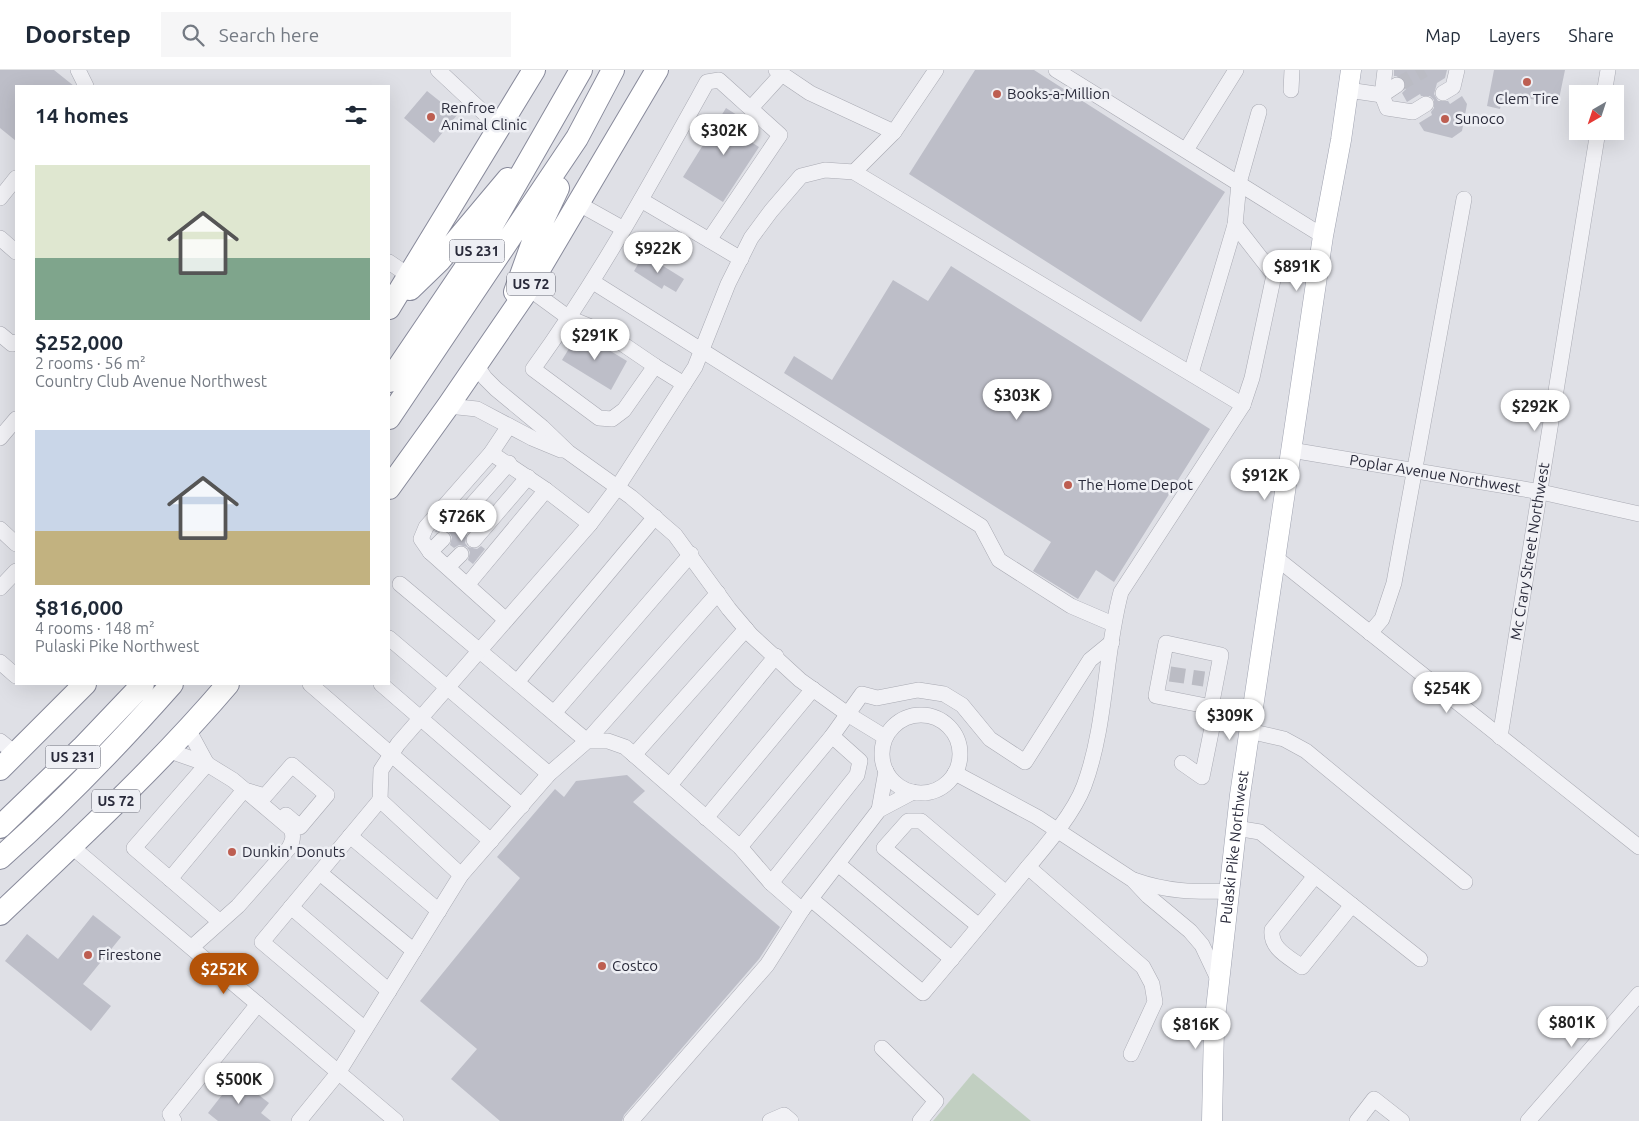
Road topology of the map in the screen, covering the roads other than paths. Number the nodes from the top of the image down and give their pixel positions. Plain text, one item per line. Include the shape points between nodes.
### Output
1 (78, 70) edge
2 (438, 70) edge
3 (534, 70) edge
4 (580, 70) edge
5 (613, 70) edge
6 (658, 70) edge
7 (936, 70) edge
8 (1056, 70) edge
9 (1236, 70) edge
10 (1292, 70) edge
11 (1351, 70) edge
12 (1385, 70) edge
13 (1457, 70) edge
14 (1608, 70) edge
15 (778, 73) edge
16 (86, 85) edge
17 (1397, 85) tunnel mouth
18 (1606, 85) edge
19 (1291, 90) dead end
20 (1348, 90) junction
21 (1443, 93) dead end
22 (1382, 95) junction
23 (1426, 104) dead end
24 (751, 108) junction
25 (1259, 112) dead end
26 (555, 116) junction
27 (500, 128) junction
28 (894, 132) junction
29 (577, 138) junction
30 (1597, 140) edge
31 (1186, 150) junction
32 (854, 172) junction
33 (15, 179) edge
34 (1238, 183) junction
35 (0, 198) edge
36 (1464, 199) dead end
37 (641, 200) junction
38 (579, 204) junction
39 (1236, 225) junction
40 (622, 228) junction
41 (1323, 236) junction
42 (0, 238) edge
43 (709, 240) junction
44 (15, 251) edge
45 (741, 259) junction
46 (390, 263) edge
47 (408, 275) junction
48 (593, 282) junction
49 (528, 288) junction
50 (390, 307) edge
51 (390, 308) edge
52 (569, 318) junction
53 (503, 325) junction
54 (0, 334) edge
55 (15, 342) edge
56 (702, 351) junction
57 (476, 365) junction
58 (654, 366) junction
59 (1191, 373) junction
60 (390, 380) edge
61 (684, 384) junction
62 (1243, 405) junction
63 (448, 406) junction
64 (390, 417) edge
65 (15, 420) edge
66 (509, 426) junction
67 (0, 438) edge
68 (1291, 450) junction
69 (568, 452) junction
70 (491, 453) junction
71 (509, 463) junction
72 (1415, 469) junction
73 (528, 477) junction
74 (390, 487) edge
75 (617, 488) junction
76 (546, 490) junction
77 (1541, 492) junction
78 (1639, 514) edge
79 (655, 517) junction
80 (455, 524) dead end
81 (590, 524) junction
82 (0, 529) edge
83 (443, 539) dead end
84 (474, 540) dead end
85 (15, 543) edge
86 (430, 552) junction
87 (461, 554) dead end
88 (691, 554) junction
89 (1275, 557) junction
90 (448, 567) junction
91 (15, 572) edge
92 (400, 584) dead end
93 (468, 584) junction
94 (0, 588) edge
95 (718, 593) junction
96 (506, 620) junction
97 (1112, 624) junction
98 (746, 629) junction
99 (1370, 633) junction
100 (390, 639) edge
101 (1112, 642) junction
102 (479, 650) junction
103 (776, 656) junction
104 (0, 662) edge
105 (15, 675) edge
106 (518, 682) junction
107 (84, 685) edge
108 (142, 685) edge
109 (171, 685) edge
110 (227, 685) edge
111 (311, 685) edge
112 (382, 685) edge
113 (447, 687) junction
114 (812, 689) junction
115 (962, 705) junction
116 (1213, 707) junction
117 (554, 713) junction
118 (849, 715) junction
119 (421, 718) junction
120 (1250, 723) junction
121 (946, 725) junction
122 (188, 729) junction
123 (832, 736) junction
124 (886, 737) junction
125 (1500, 737) junction
126 (587, 740) junction
127 (167, 750) junction
128 (392, 754) junction
129 (5, 755) edge
130 (634, 755) junction
131 (1182, 763) dead end
132 (207, 764) junction
133 (886, 770) junction
134 (955, 773) junction
135 (549, 774) junction
136 (670, 785) junction
137 (244, 790) junction
138 (914, 792) junction
139 (265, 796) dead end
140 (380, 800) junction
141 (522, 806) junction
142 (879, 810) junction
143 (706, 818) junction
144 (0, 827) edge
145 (1236, 828) junction
146 (1057, 830) junction
147 (350, 836) junction
148 (491, 841) junction
149 (71, 846) junction
150 (740, 847) junction
151 (1639, 847) edge
152 (0, 858) edge
153 (838, 864) junction
154 (1028, 867) junction
155 (320, 873) junction
156 (461, 875) junction
157 (1315, 876) junction
158 (170, 879) junction
159 (1133, 880) junction
160 (1465, 882) dead end
161 (771, 883) junction
162 (1229, 891) junction
163 (1006, 893) junction
164 (807, 905) junction
165 (1352, 905) junction
166 (291, 907) junction
167 (439, 911) junction
168 (0, 914) edge
169 (219, 921) junction
170 (979, 926) junction
171 (192, 948) junction
172 (414, 952) junction
173 (952, 959) junction
174 (1420, 959) dead end
175 (1219, 981) junction
176 (389, 991) junction
177 (1639, 994) edge
178 (258, 1004) junction
179 (365, 1028) junction
180 (882, 1048) dead end
181 (1131, 1054) dead end
182 (338, 1073) junction
183 (174, 1121) edge
184 (299, 1121) edge
185 (396, 1121) edge
186 (631, 1121) edge
187 (770, 1121) edge
188 (791, 1121) edge
189 (920, 1121) edge
190 (1212, 1121) edge
191 (1357, 1121) edge
192 (1402, 1121) edge
193 (1528, 1121) edge

1 - 16 street
2 - 27 street
3 - 27 highway
4 - 26 highway, US 231
5 - 29 highway, US 231
6 - 38 highway, US 72
7 - 28 street
8 - 31 street
9 - 31 street
10 - 19 street
11 - 20 main road, Pulaski Pike Northwest
12 - 22 street
13 - 21 street via 1453,87
14 - 18 street
15 - 24 street
15 - 28 street via 810,94
17 - 22 street
20 - 22 street
20 - 41 main road, Pulaski Pike Northwest
22 - 23 street via 1387,108 1413,112
24 - 37 street via 719,80 707,82
24 - 43 street via 780,135
25 - 34 street
26 - 51 highway via 501,188 446,252
26 - 60 highway, US 231 via 479,248
27 - 47 highway
28 - 32 street
29 - 53 highway via 562,182 534,238
29 - 64 highway, US 231
30 - 77 street, Mc Crary Street Northwest
31 - 34 street
32 - 45 street via 825,170 801,176 766,218
32 - 59 street
33 - 35 street
34 - 39 street
34 - 41 street
36 - 72 street
37 - 40 street
37 - 43 street
38 - 40 street
38 - 49 highway, US 72
39 - 59 street
39 - 62 street via 1274,275
40 - 48 street via 617,244
41 - 68 main road, Pulaski Pike Northwest
42 - 44 street
43 - 45 street
45 - 56 street
46 - 47 street
47 - 50 highway
48 - 52 street
48 - 56 street
49 - 52 street
49 - 53 highway, US 72
52 - 58 street via 608,334
52 - 58 street via 533,369 599,418 612,419 624,410
53 - 57 highway, US 72
54 - 55 street via 12,344
56 - 61 street
56 - 97 street via 980,526 999,560 1071,606
57 - 63 highway, US 72
57 - 69 street via 496,389
58 - 61 street
59 - 62 street
61 - 75 street
62 - 97 street via 1121,592
63 - 66 street via 477,409
63 - 74 highway, US 72
65 - 67 street
66 - 69 street
66 - 70 street
68 - 72 street, Poplar Avenue Northwest
68 - 89 main road, Pulaski Pike Northwest
69 - 75 street
70 - 71 street
70 - 86 street via 426,527 421,539
71 - 73 street
71 - 80 street
72 - 77 street, Poplar Avenue Northwest
72 - 99 street via 1388,605 1382,619
73 - 76 street
73 - 84 street
75 - 79 street
75 - 81 street
76 - 81 street
76 - 93 street
77 - 78 street, Poplar Avenue Northwest
77 - 125 street, Mc Crary Street Northwest
79 - 88 street
79 - 106 street
81 - 96 street
82 - 85 street
83 - 86 street
86 - 90 street
87 - 90 street
88 - 95 street
88 - 117 street
89 - 99 street
89 - 120 main road, Pulaski Pike Northwest
90 - 93 street
91 - 94 street
92 - 102 street
93 - 96 street
95 - 98 street
95 - 126 street
96 - 102 street
97 - 101 street
98 - 103 street
98 - 130 street
99 - 125 street
100 - 113 street
101 - 115 street via 1090,660 1024,762 990,739
101 - 146 street via 1090,770 1084,788
102 - 106 street
102 - 113 street
103 - 114 street
103 - 136 street
104 - 105 street
106 - 117 street
107 - 129 highway
108 - 144 highway, US 231
109 - 152 highway, US 231 via 80,782
110 - 122 highway, US 72
111 - 128 street
112 - 119 street
113 - 119 street
113 - 135 street
114 - 118 street
114 - 143 street
115 - 118 street via 944,694 918,690 876,698 862,694
115 - 121 street
116 - 116 street via 1156,696 1165,673 1166,643 1220,656 1210,680
116 - 120 street
116 - 131 street via 1202,778
117 - 126 street
118 - 123 street
118 - 124 street
119 - 128 street
119 - 141 street
120 - 145 main road, Pulaski Pike Northwest
120 - 160 street via 1306,751
121 - 124 street via 927,715 914,715 898,723
121 - 134 street via 956,737 959,749
122 - 127 highway, US 72
122 - 132 street
123 - 150 street
123 - 161 street via 860,761 856,776
124 - 133 street via 882,754
125 - 151 street
126 - 130 street via 608,741 625,747
126 - 135 street
127 - 132 street
127 - 149 highway, US 72
128 - 140 street via 381,770
128 - 148 street
130 - 136 street
132 - 137 street
132 - 158 street via 134,848
133 - 138 street via 902,788
133 - 142 street
134 - 138 street via 937,789
134 - 146 street
135 - 141 street
136 - 143 street
137 - 139 street
137 - 158 street
137 - 169 street via 291,828 293,840 238,906
138 - 142 street
140 - 147 street
140 - 156 street
141 - 148 street
142 - 153 street
143 - 150 street
145 - 157 street via 1260,832
145 - 162 main road, Pulaski Pike Northwest
146 - 154 street
146 - 159 street
147 - 155 street
147 - 167 street
148 - 156 street
149 - 168 highway, US 72
149 - 171 street
150 - 161 street
153 - 164 street
153 - 173 street
154 - 163 street
154 - 181 street via 1143,967 1152,984 1155,1002
155 - 166 street
155 - 172 street
156 - 167 street
157 - 165 street
157 - 165 street via 1272,930 1274,946 1302,967
158 - 169 street
159 - 162 street via 1160,889
159 - 175 street via 1202,945
161 - 164 street
162 - 175 main road, Pulaski Pike Northwest
163 - 170 street
163 - 170 street via 921,821 908,821 884,848
164 - 173 street via 923,992
164 - 186 street via 767,965
165 - 174 street
166 - 176 street
166 - 179 street via 262,942
167 - 172 street
169 - 171 street
170 - 173 street
171 - 178 street
172 - 176 street
175 - 190 main road, Pulaski Pike Northwest via 1214,1027
176 - 179 street
177 - 193 street
178 - 182 street
178 - 183 street via 170,1114
179 - 182 street
180 - 189 street via 936,1102
182 - 184 street
182 - 185 street
187 - 188 street via 784,1115
191 - 192 street via 1374,1099

